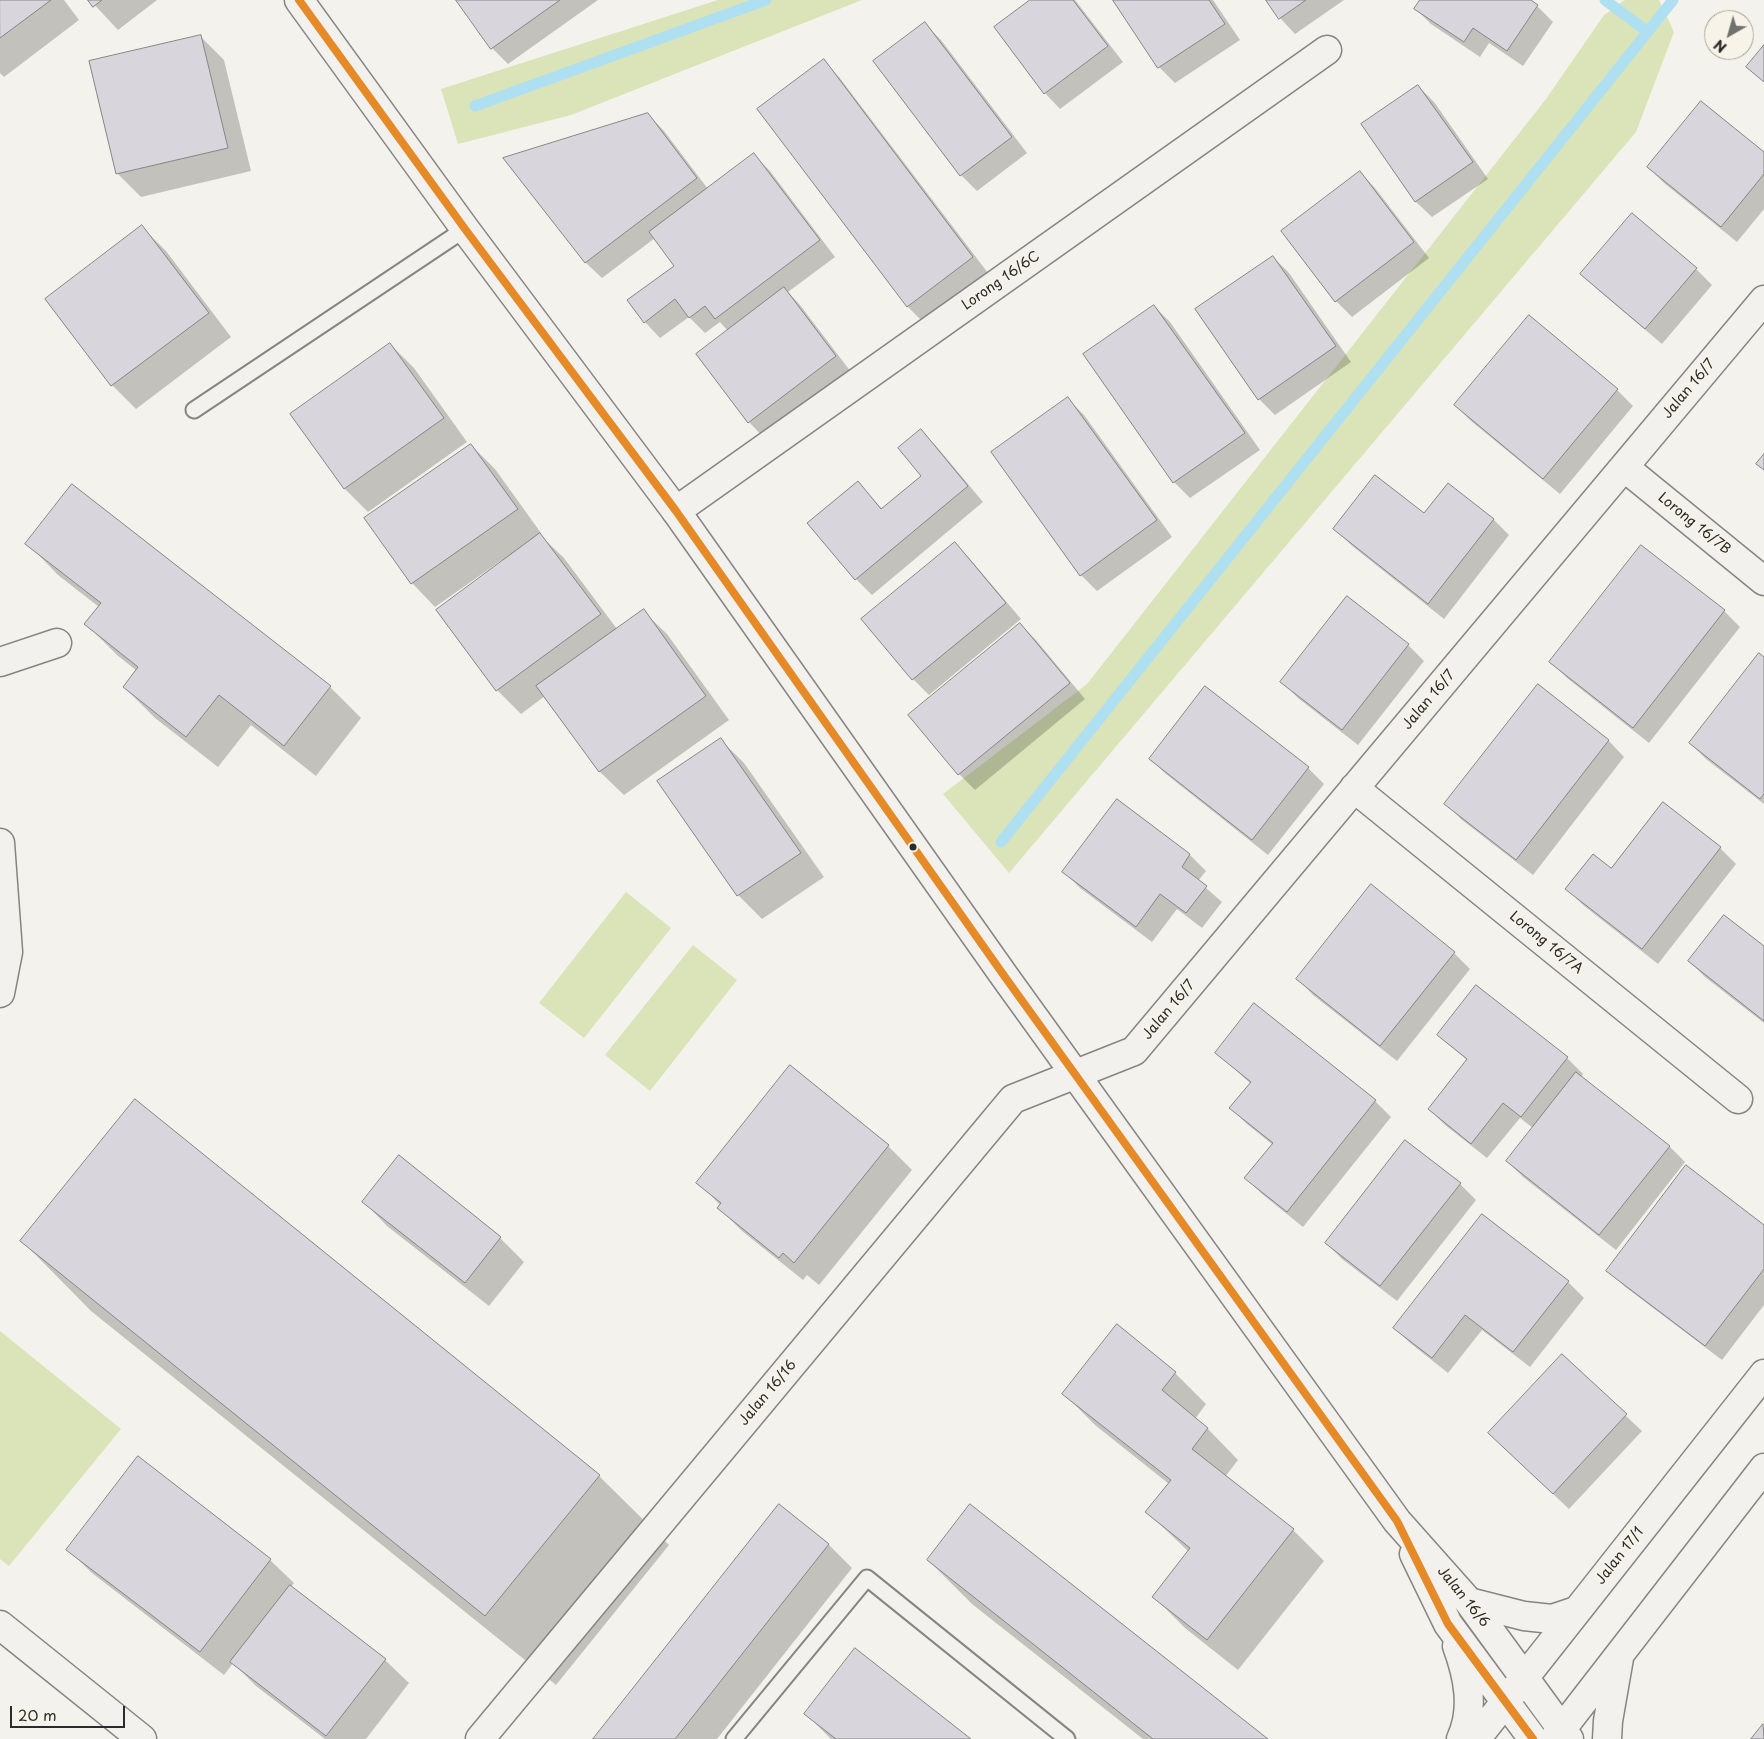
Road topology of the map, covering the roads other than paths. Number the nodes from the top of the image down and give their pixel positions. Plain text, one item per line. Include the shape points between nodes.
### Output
1 (299, 0) edge
2 (1327, 50) dead end
3 (465, 229) junction
4 (1764, 300) edge
5 (194, 410) dead end
6 (1624, 467) junction
7 (676, 511) junction
8 (1764, 581) edge
9 (57, 644) dead end
10 (0, 662) edge
11 (1354, 788) junction
12 (0, 843) edge
13 (0, 993) edge
14 (1075, 1074) junction
15 (1738, 1099) dead end
16 (1764, 1374) edge
17 (1764, 1468) edge
18 (1398, 1521) junction
19 (1468, 1602) junction
20 (1576, 1611) junction
21 (1448, 1624) junction
22 (0, 1625) edge
23 (1620, 1654) junction
24 (1524, 1677) junction
25 (1505, 1701) junction
26 (1561, 1736) edge
27 (142, 1739) edge
28 (480, 1739) edge
29 (734, 1739) edge
30 (1067, 1739) edge
31 (1461, 1739) edge
32 (1476, 1739) edge
33 (1533, 1739) edge
34 (1607, 1739) edge

1 - 3 street, Jalan 16/6
2 - 7 street, Lorong 16/6C
3 - 5 lane
3 - 7 street, Jalan 16/6
4 - 6 street, Jalan 16/7
6 - 8 street, Lorong 16/7B
6 - 11 street, Jalan 16/7
7 - 14 street, Jalan 16/6
9 - 10 street
11 - 14 street, Jalan 16/7 via 1134,1051
11 - 15 street, Lorong 16/7A
12 - 13 street via 8,952
14 - 18 street, Jalan 16/6
14 - 28 street, Jalan 16/16 via 1013,1098
16 - 20 street, Jalan 17/1
17 - 23 street
18 - 19 street, Jalan 16/6
18 - 21 street, Jalan 16/6
19 - 20 street via 1524,1616 1552,1619
19 - 24 street, Jalan 16/6
20 - 24 street, Jalan 17/1
21 - 25 street, Jalan 16/6
21 - 31 street via 1464,1667 1469,1701 1466,1728
22 - 27 street
23 - 26 street
23 - 34 street
24 - 25 street, Jalan 17/1
24 - 26 street, Jalan 16/6
25 - 32 street, Jalan 17/1
25 - 33 street, Jalan 16/6
29 - 30 lane via 868,1578

